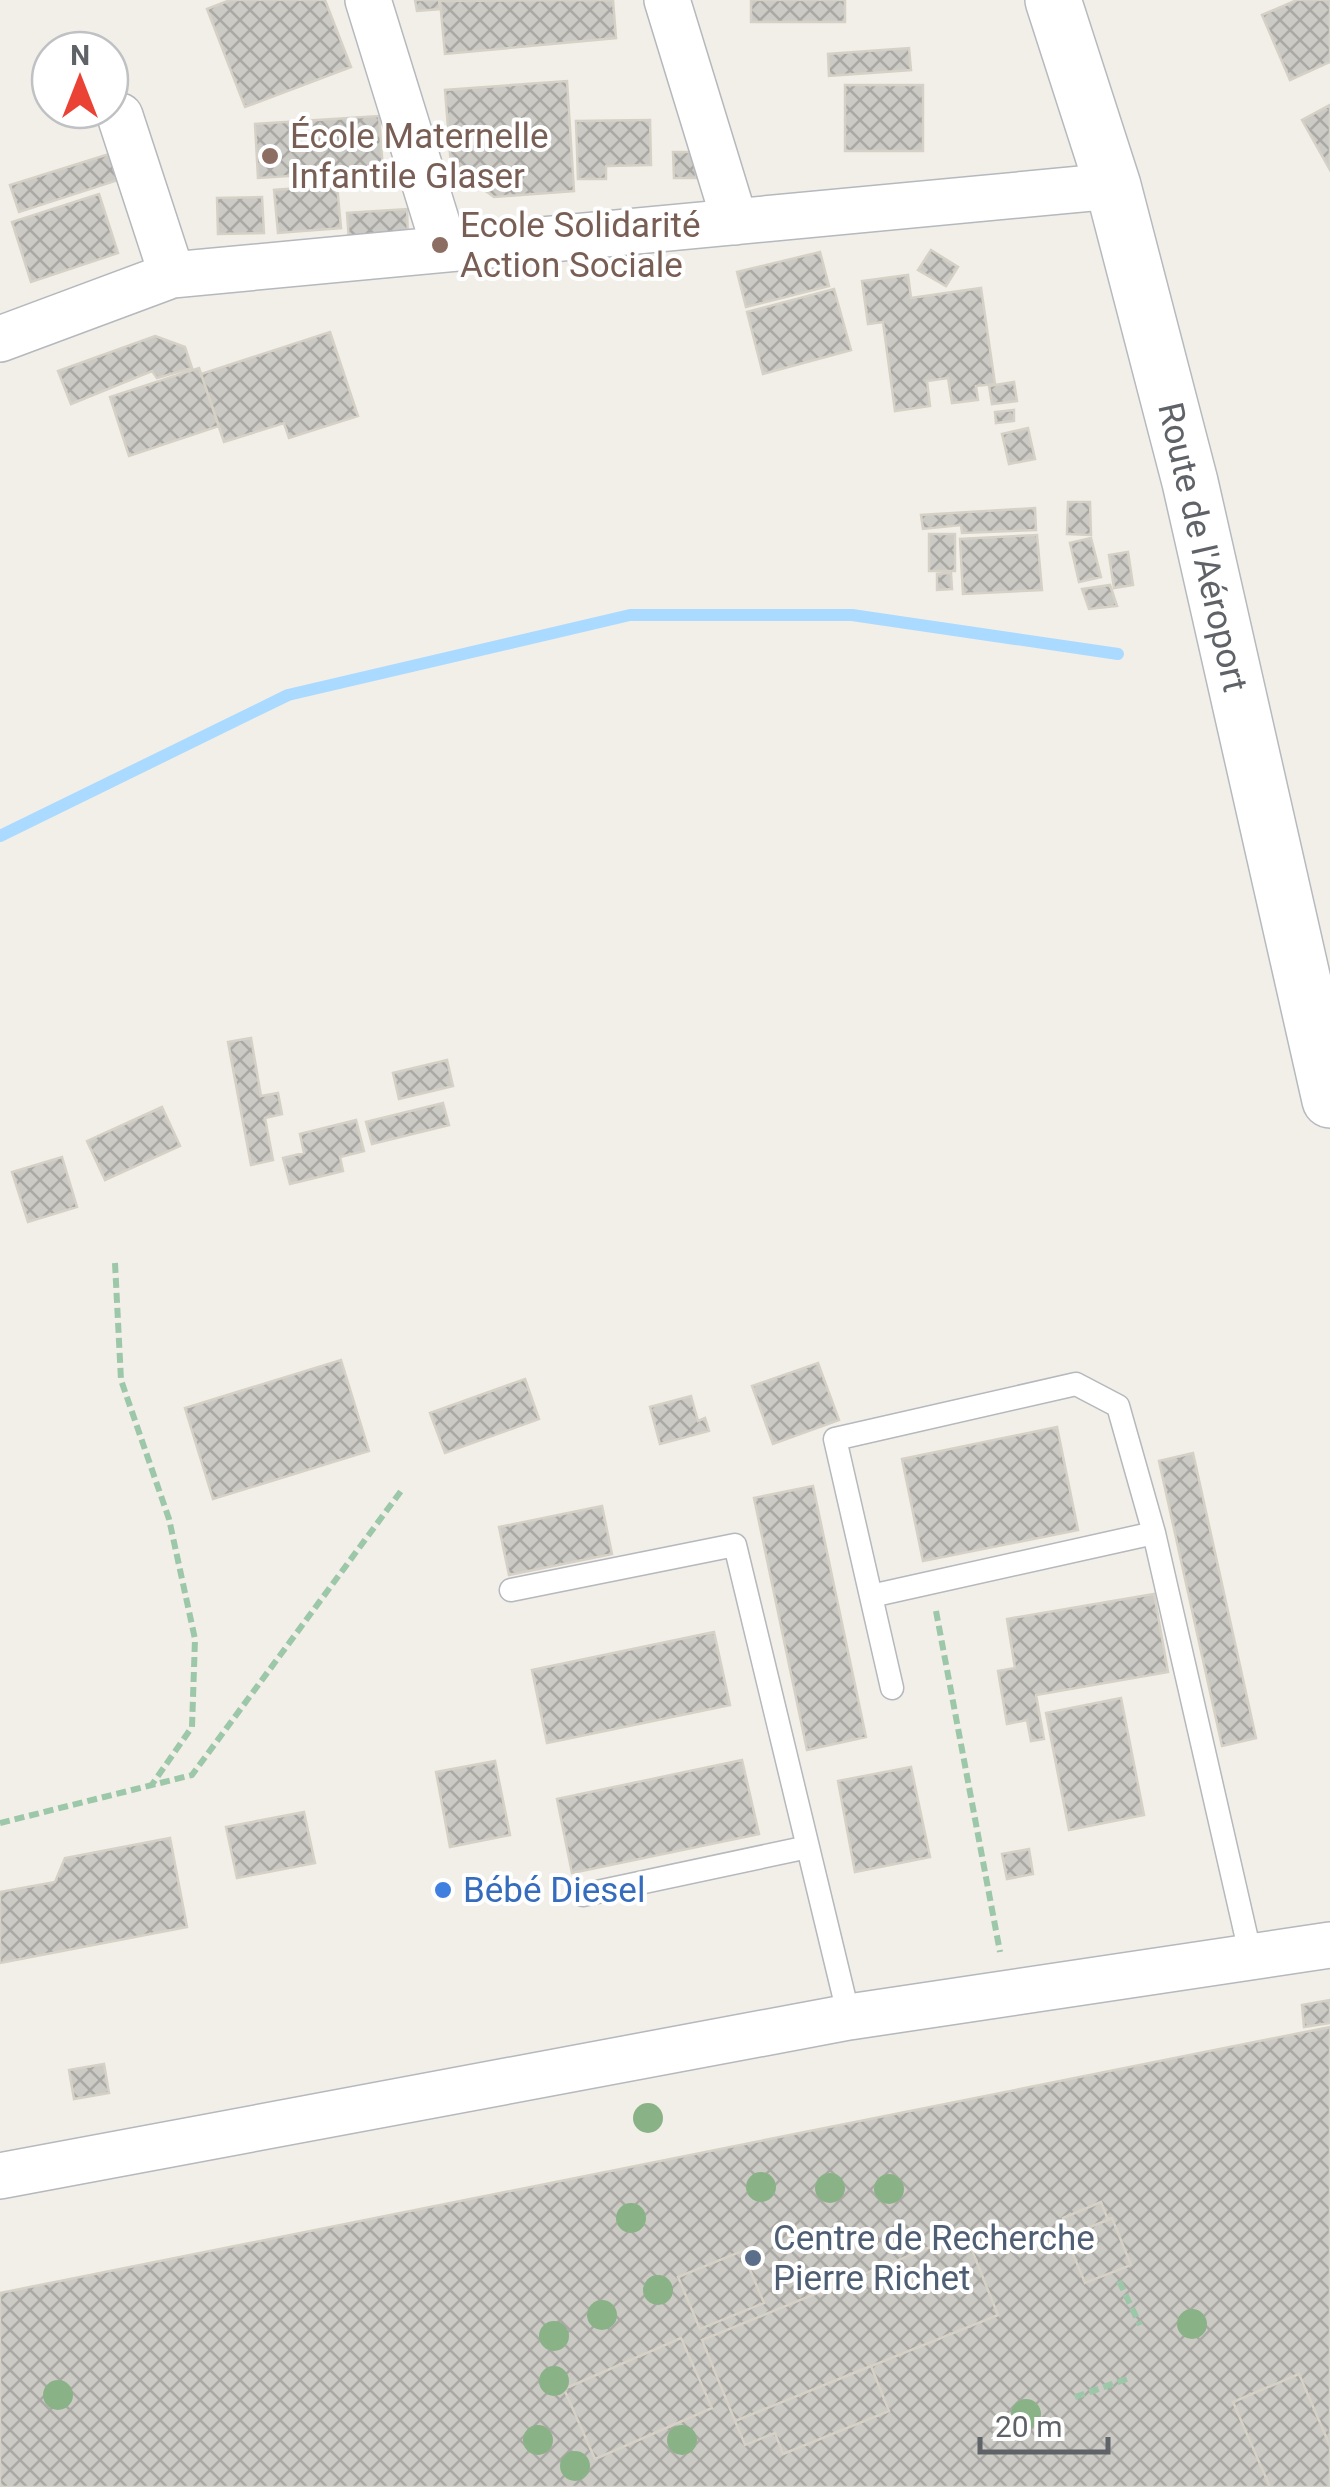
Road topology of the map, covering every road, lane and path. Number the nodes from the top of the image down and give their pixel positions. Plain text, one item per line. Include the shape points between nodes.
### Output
1 (368, 0) edge
2 (668, 0) edge
3 (1054, 0) edge
4 (125, 130) edge
5 (1113, 186) junction
6 (735, 222) junction
7 (445, 249) junction
8 (172, 274) junction
9 (0, 339) edge
10 (1320, 1009) edge
11 (1330, 1100) edge
12 (115, 1263) dead end
13 (401, 1491) dead end
14 (1154, 1533) junction
15 (931, 1582) junction
16 (511, 1590) dead end
17 (871, 1596) junction
18 (892, 1688) dead end
19 (151, 1786) junction
20 (0, 1823) edge
21 (808, 1847) junction
22 (583, 1895) dead end
23 (1330, 1945) edge
24 (1251, 1957) junction
25 (1008, 1993) junction
26 (849, 2017) junction
27 (0, 2176) edge
28 (1120, 2282) dead end
29 (1140, 2325) dead end
30 (1127, 2379) dead end
31 (1075, 2397) dead end

1 - 7 street
2 - 6 street
3 - 5 main road, Route de l'Aéroport
4 - 8 street
5 - 6 street
5 - 10 main road, Route de l'Aéroport
6 - 7 street
7 - 8 street
8 - 9 street
10 - 11 main road, Route de l'Aéroport
12 - 19 path via 121,1380 168,1518 195,1639 192,1726
13 - 19 path via 192,1775
14 - 15 lane
14 - 17 lane via 1118,1406 1076,1384 1058,1388 835,1438
14 - 24 lane
15 - 17 lane
15 - 25 path
16 - 21 lane via 735,1544
17 - 18 lane
19 - 20 path
21 - 22 lane
21 - 26 lane
23 - 24 street
24 - 25 street
25 - 26 street
26 - 27 street
28 - 29 path
30 - 31 path

